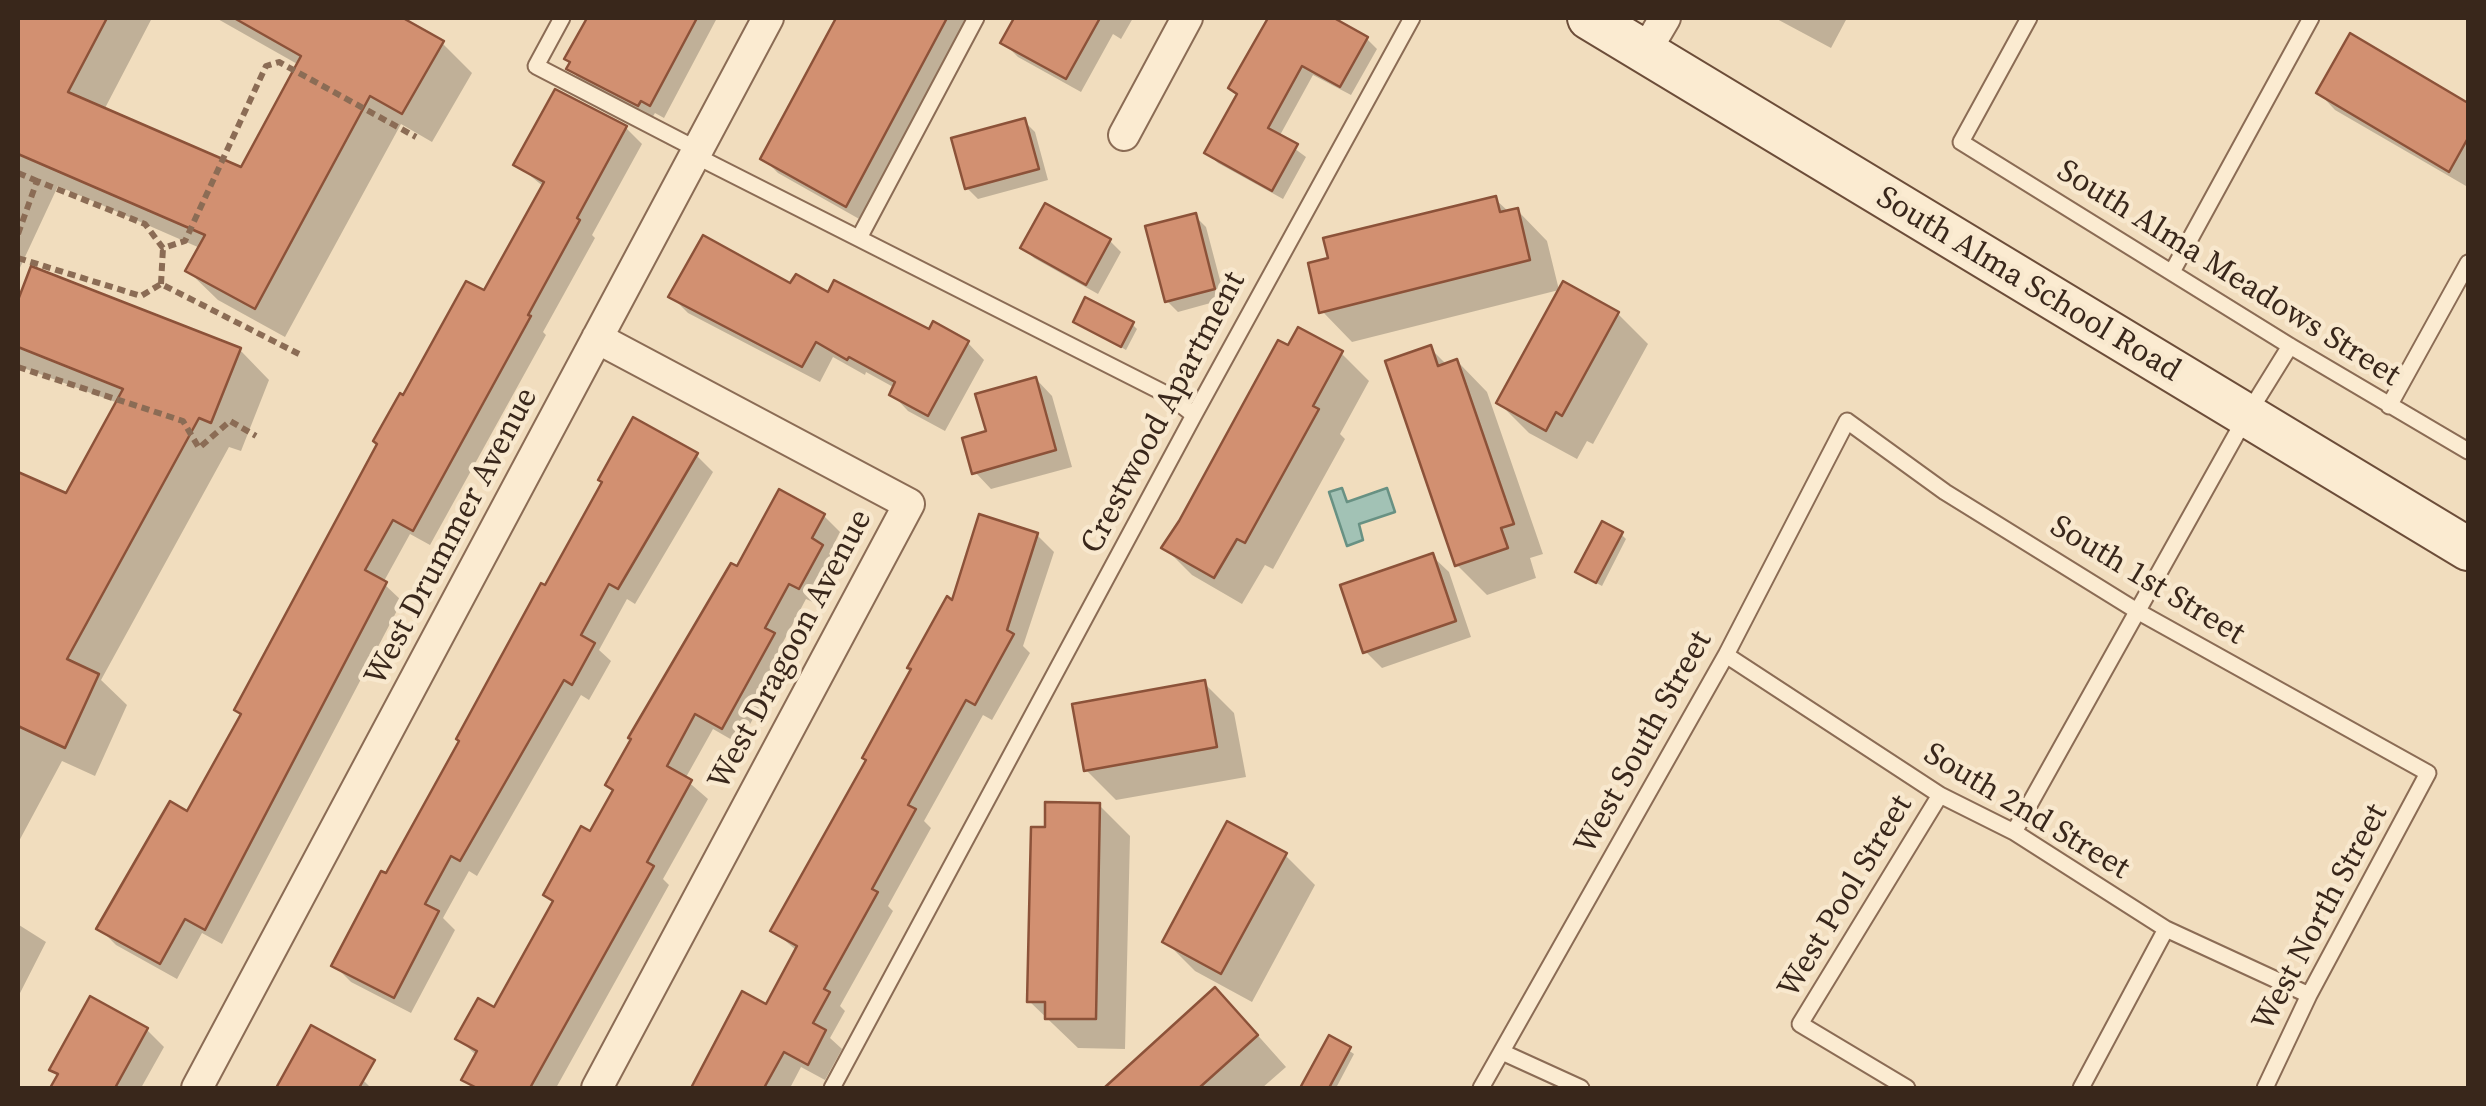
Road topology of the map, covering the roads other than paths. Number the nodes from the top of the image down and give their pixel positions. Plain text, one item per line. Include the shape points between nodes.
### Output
1 (562, 18) edge
2 (768, 18) edge
3 (976, 18) edge
4 (1187, 18) edge
5 (1412, 18) edge
6 (1589, 18) edge
7 (2029, 18) edge
8 (2311, 18) edge
9 (1655, 35) edge
10 (1124, 135) dead end
11 (696, 153) junction
12 (859, 238) junction
13 (2468, 263) edge
14 (2172, 272) junction
15 (597, 338) junction
16 (2290, 346) junction
17 (2390, 406) junction
18 (1194, 414) junction
19 (2246, 416) junction
20 (1847, 420) joint
21 (2468, 451) edge
22 (2468, 550) edge
23 (2137, 611) junction
24 (1726, 655) junction
25 (2428, 773) joint
26 (1940, 795) junction
27 (2014, 832) junction
28 (2166, 929) junction
29 (2309, 995) junction
30 (1502, 1052) junction
31 (196, 1088) edge
32 (597, 1088) edge
33 (832, 1088) edge
34 (1481, 1088) edge
35 (1581, 1088) edge
36 (1907, 1088) edge
37 (2081, 1088) edge
38 (2264, 1088) edge

1 - 11 lane via 536,66
2 - 11 street, West Drummer Avenue
3 - 12 lane
4 - 10 street
5 - 18 lane, Crestwood Apartment
6 - 9 main road, South Alma School Road
7 - 14 lane, South Alma Meadows Street via 1961,142
8 - 14 lane
9 - 19 main road, South Alma School Road
11 - 12 lane
11 - 15 street, West Drummer Avenue
12 - 18 lane
13 - 17 lane
14 - 16 lane, South Alma Meadows Street
15 - 31 street, West Drummer Avenue
15 - 32 street, West Dragoon Avenue via 909,504
16 - 17 lane, South Alma Meadows Street
16 - 19 lane
17 - 21 lane, South Alma Meadows Street
18 - 33 lane, Crestwood Apartment
19 - 22 main road, South Alma School Road
19 - 23 lane
20 - 23 lane, South 1st Street via 1946,492
20 - 24 lane, West South Street
23 - 25 lane, South 1st Street
23 - 27 lane
24 - 26 lane, South 2nd Street
24 - 30 lane, West South Street
25 - 29 lane, West North Street
26 - 27 lane, South 2nd Street
26 - 36 lane, West Pool Street via 1800,1024
27 - 28 lane, South 2nd Street
28 - 29 lane, South 2nd Street
28 - 37 lane
29 - 38 lane, West North Street
30 - 34 lane, West South Street
30 - 35 lane

